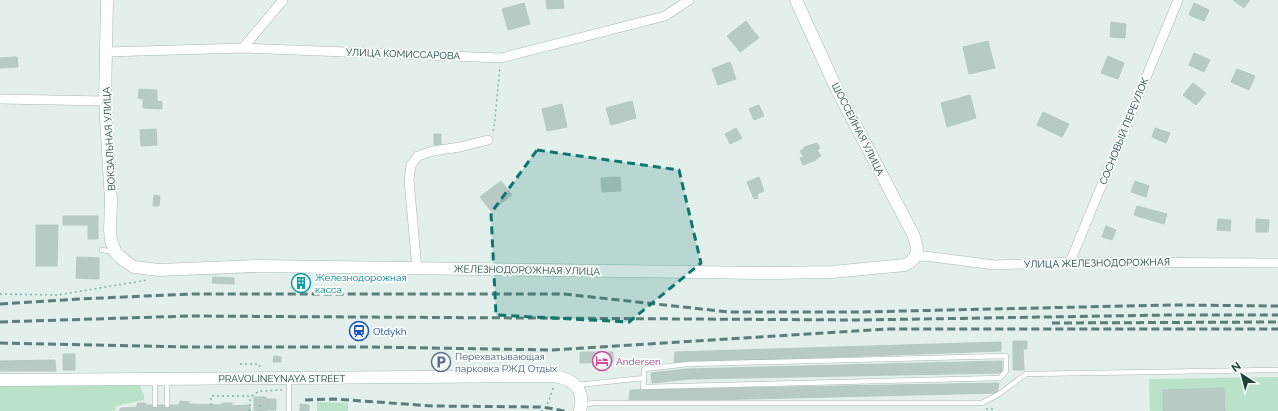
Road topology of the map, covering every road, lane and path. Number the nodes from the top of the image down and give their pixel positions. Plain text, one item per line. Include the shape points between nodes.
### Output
1 (108, 0) edge
2 (283, 0) edge
3 (689, 0) edge
4 (796, 0) edge
5 (1178, 0) edge
6 (243, 48) junction
7 (107, 52) junction
8 (501, 58) junction
9 (0, 99) edge
10 (106, 101) junction
11 (488, 140) joint
12 (102, 250) dead end
13 (116, 252) junction
14 (916, 257) junction
15 (1070, 262) junction
16 (1278, 263) edge
17 (417, 269) junction
18 (150, 279) dead end
19 (0, 294) edge
20 (1278, 370) edge
21 (560, 377) junction
22 (644, 378) junction
23 (161, 379) junction
24 (0, 380) edge
25 (289, 383) junction
26 (576, 385) junction
27 (252, 396) junction
28 (155, 405) dead end
29 (167, 405) dead end
30 (211, 405) dead end
31 (260, 405) dead end
32 (581, 408) edge
33 (250, 411) edge
34 (260, 411) edge
35 (289, 411) edge
36 (541, 411) edge

1 - 7 street, ВОКЗАЛЬНАЯ УЛИЦА
2 - 6 street
3 - 8 street, УЛИЦА КОМИССАРОВА via 665,16
4 - 14 street, ШОССЕЙНАЯ УЛИЦА via 837,90 913,234 918,249
5 - 15 street, СОСНОВЫЙ ПЕРЕУЛОК
6 - 7 street, УЛИЦА КОМИССАРОВА
6 - 8 street, УЛИЦА КОМИССАРОВА
7 - 10 street, ВОКЗАЛЬНАЯ УЛИЦА
8 - 11 path via 494,129
9 - 10 street
10 - 13 street, ВОКЗАЛЬНАЯ УЛИЦА via 112,200 110,230
11 - 17 street via 433,151 418,156 411,165 409,180
12 - 13 lane
13 - 17 street, ЖЕЛЕЗНОДОРОЖНАЯ УЛИЦА via 134,267 159,270 259,266
14 - 15 street, УЛИЦА ЖЕЛЕЗНОДОРОЖНАЯ via 995,265
14 - 17 street, ЖЕЛЕЗНОДОРОЖНАЯ УЛИЦА via 905,265 817,272
15 - 16 street, УЛИЦА ЖЕЛЕЗНОДОРОЖНАЯ
18 - 19 path via 58,295
20 - 32 lane via 1026,374 982,403 594,403
21 - 25 street, PRAVOLINEYNAYA STREET
21 - 26 street
21 - 36 path via 546,408
22 - 22 lane via 644,369 689,364 1006,356 1006,371 1000,378 643,387
22 - 26 lane
23 - 24 street, PRAVOLINEYNAYA STREET
23 - 25 street, PRAVOLINEYNAYA STREET
23 - 28 lane
23 - 29 lane
25 - 27 path via 259,391
25 - 35 lane
26 - 32 street via 582,397
27 - 30 path via 211,396
27 - 33 path
31 - 34 path

